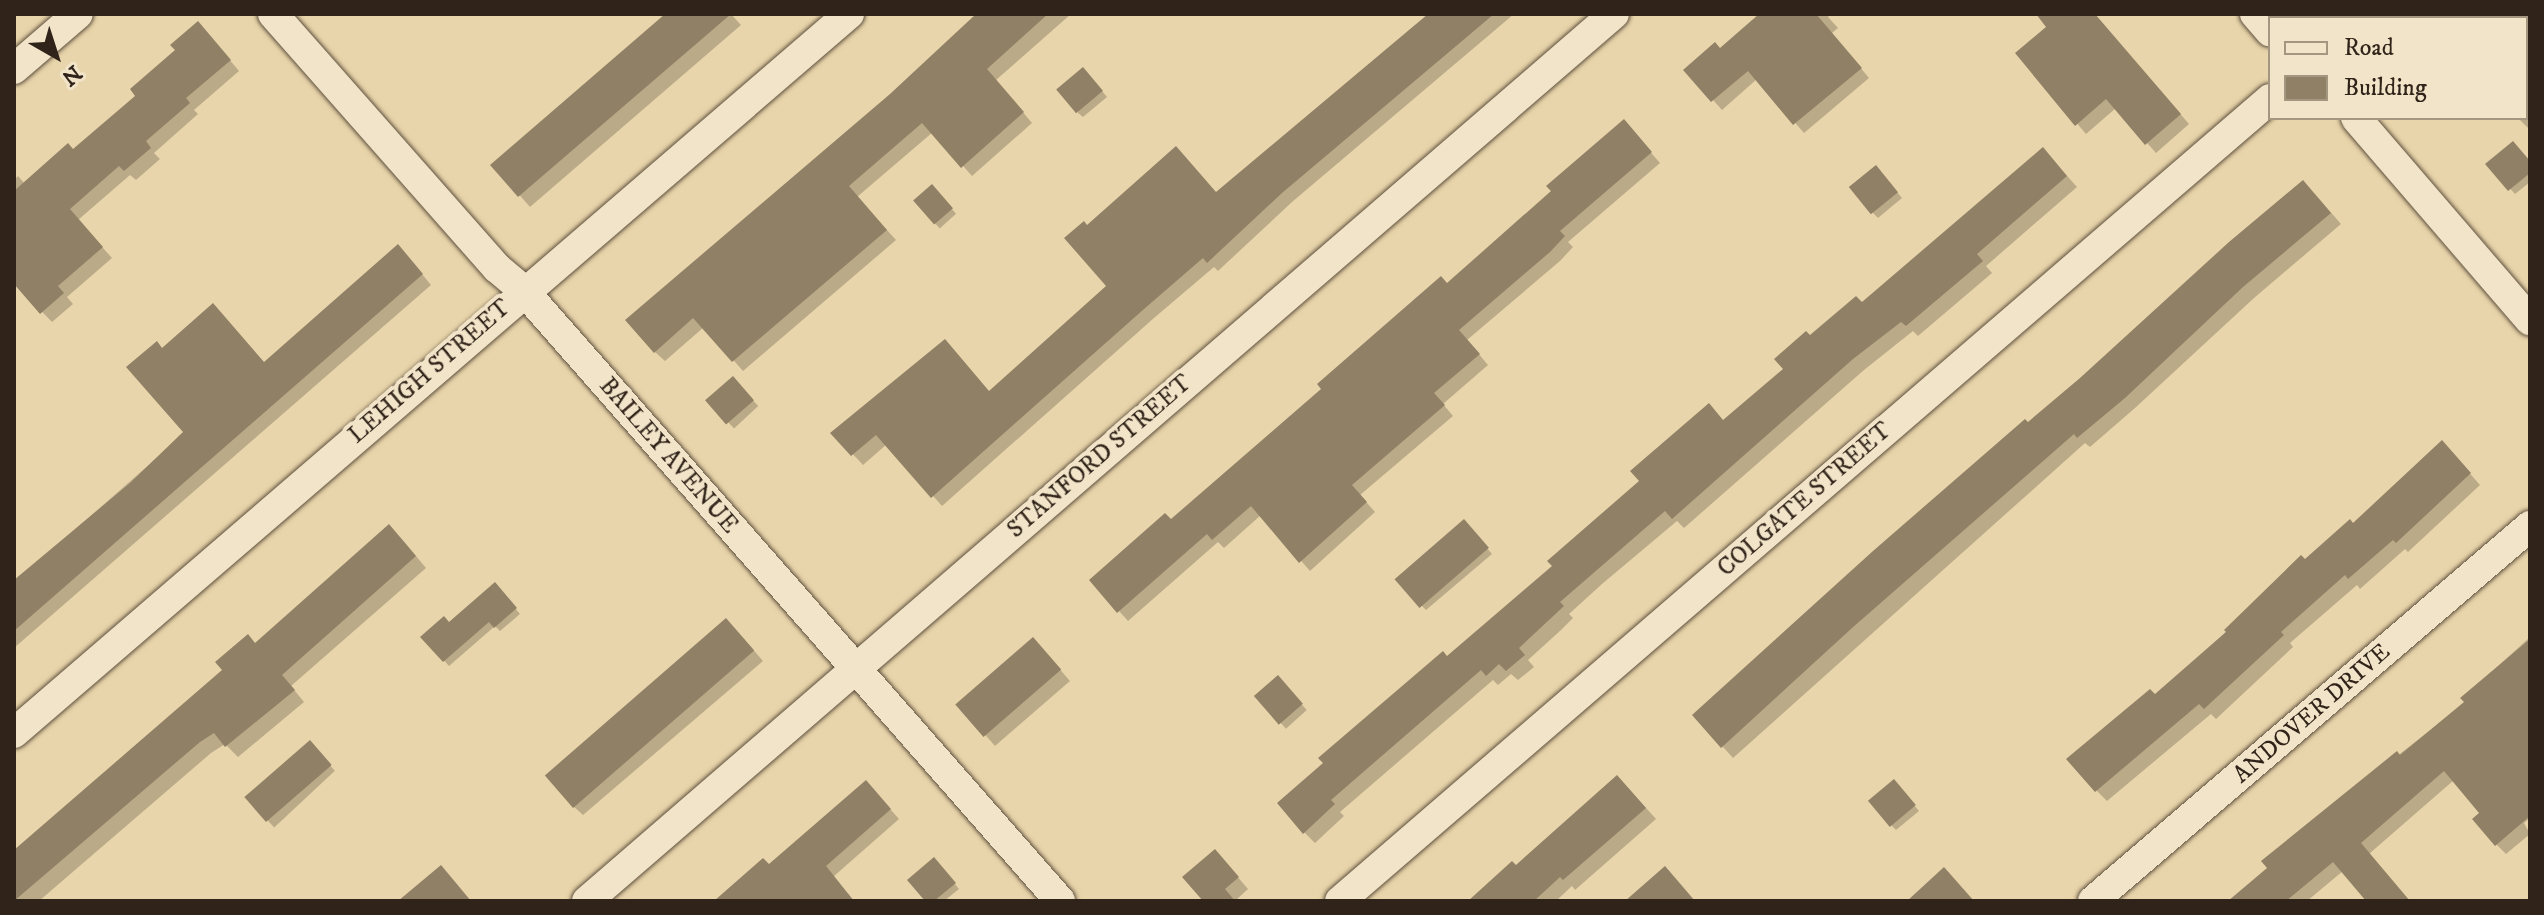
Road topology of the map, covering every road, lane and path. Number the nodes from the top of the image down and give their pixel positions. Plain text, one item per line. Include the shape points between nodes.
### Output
1 (78, 14) edge
2 (273, 14) edge
3 (849, 14) edge
4 (1614, 14) edge
5 (14, 69) edge
6 (2268, 101) edge
7 (2358, 120) edge
8 (524, 291) junction
9 (2530, 320) edge
10 (2530, 526) edge
11 (854, 668) junction
12 (14, 733) edge
13 (587, 901) edge
14 (1060, 901) edge
15 (1340, 901) edge
16 (2093, 901) edge

1 - 5 street
2 - 8 street, BAILEY AVENUE via 497,268
3 - 8 street, LEHIGH STREET
4 - 11 street, STANFORD STREET
6 - 15 street, COLGATE STREET
7 - 9 street
8 - 11 street, BAILEY AVENUE
8 - 12 street, LEHIGH STREET
10 - 16 street, ANDOVER DRIVE
11 - 13 street, STANFORD STREET
11 - 14 street, BAILEY AVENUE

